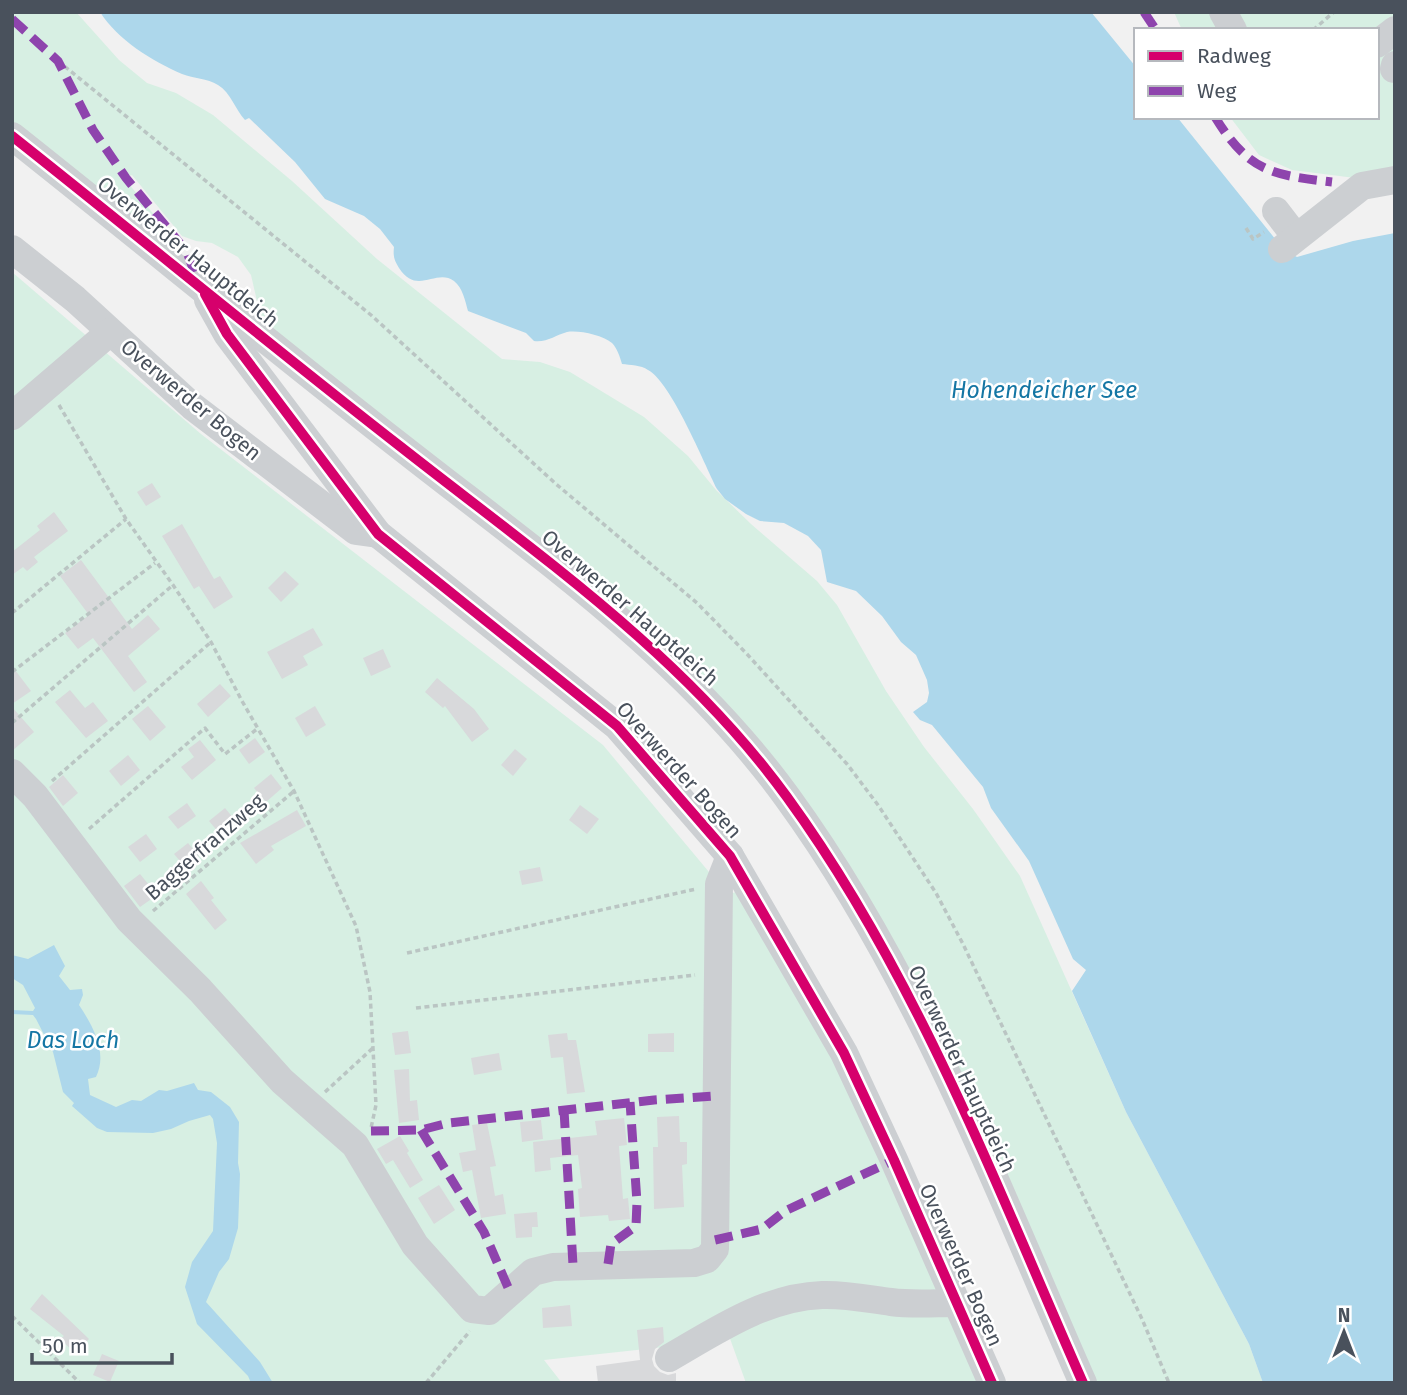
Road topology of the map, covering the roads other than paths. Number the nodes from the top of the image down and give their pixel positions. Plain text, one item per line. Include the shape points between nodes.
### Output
1 (1223, 12) edge
2 (1232, 28) edge
3 (1395, 30) edge
4 (1379, 42) edge
5 (12, 136) edge
6 (1395, 180) edge
7 (1332, 182) dead end
8 (1362, 186) junction
9 (1282, 231) road end
10 (12, 249) edge
11 (200, 285) junction
12 (110, 332) junction
13 (12, 416) edge
14 (378, 534) junction
15 (12, 774) edge
16 (730, 856) junction
17 (956, 1303) junction
18 (668, 1358) dead end
19 (992, 1383) edge
20 (1083, 1383) edge

1 - 2 street
3 - 4 street
5 - 11 street, Overwerder Hauptdeich
6 - 8 street
7 - 8 street
8 - 9 street
10 - 12 street, Overwerder Bogen
11 - 14 street, Overwerder Bogen via 227,334
11 - 20 street, Overwerder Hauptdeich via 550,563 681,674 736,732 832,862 900,982 957,1098
12 - 13 street
12 - 14 street, Overwerder Bogen via 192,406 345,523 356,531
14 - 16 street, Overwerder Bogen via 617,726
15 - 16 street via 35,796 117,906 282,1081 355,1145 415,1245 472,1309 489,1311 533,1272 584,1264 694,1263 715,1250 719,884
16 - 17 street, Overwerder Bogen via 844,1053
17 - 18 street via 894,1303 821,1295 783,1301 737,1319
17 - 19 street, Overwerder Bogen

